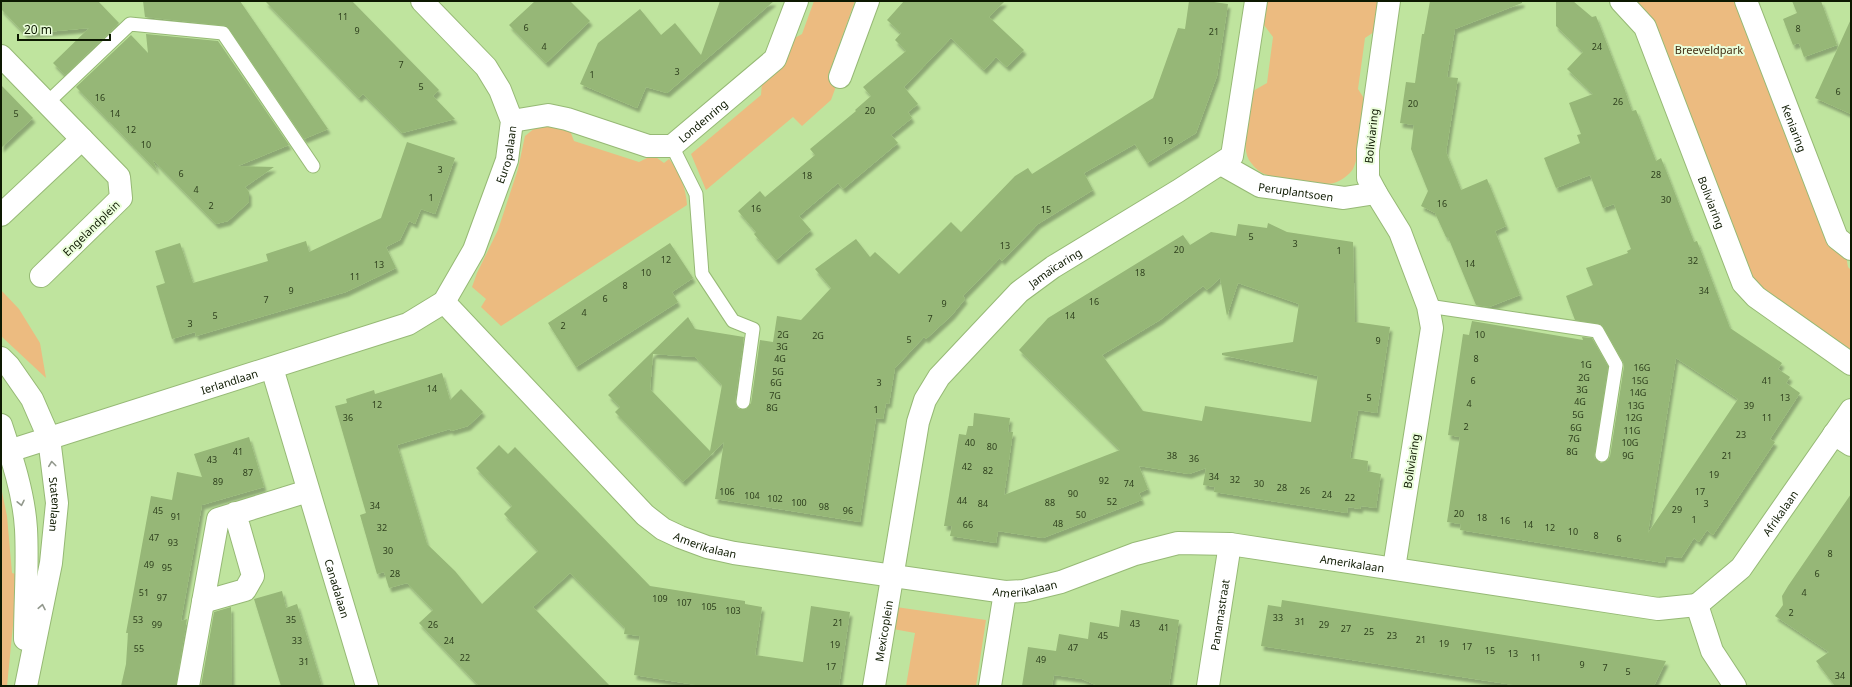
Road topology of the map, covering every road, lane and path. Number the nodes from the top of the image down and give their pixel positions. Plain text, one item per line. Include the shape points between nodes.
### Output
1 (422, 1) edge
2 (797, 1) edge
3 (868, 1) edge
4 (1256, 1) edge
5 (1389, 1) edge
6 (1621, 1) edge
7 (1746, 1) edge
8 (1, 56) edge
9 (840, 76) dead end
10 (47, 103) junction
11 (512, 121) junction
12 (82, 139) junction
13 (672, 146) junction
14 (1221, 164) junction
15 (313, 166) dead end
16 (1376, 193) junction
17 (1, 216) edge
18 (1851, 249) edge
19 (41, 276) dead end
20 (444, 302) junction
21 (1428, 306) junction
22 (1, 358) edge
23 (1851, 364) edge
24 (272, 368) junction
25 (743, 402) dead end
26 (1851, 410) edge
27 (1, 425) edge
28 (49, 438) junction
29 (1843, 440) edge
30 (9, 451) junction
31 (1602, 455) dead end
32 (308, 491) junction
33 (236, 513) junction
34 (1230, 544) junction
35 (1394, 568) junction
36 (893, 576) junction
37 (1005, 592) junction
38 (203, 602) junction
39 (1697, 605) junction
40 (26, 686) edge
41 (188, 686) edge
42 (367, 686) edge
43 (874, 686) edge
44 (990, 686) edge
45 (1208, 686) edge
46 (1735, 686) edge

1 - 11 street, Europalaan via 486,67 500,90
2 - 13 street, Londenring via 775,59
3 - 9 street
4 - 14 street, Jamaïcaring via 1232,156
5 - 16 street, Boliviaring via 1368,150 1368,178
6 - 23 street, Boliviaring via 1645,27 1743,283 1756,297
7 - 18 street, Keniaring via 1837,238
8 - 10 street, Engelandplein
10 - 12 street, Engelandplein
10 - 15 lane via 130,24 223,33
11 - 13 street, Londenring via 548,114 648,146
11 - 20 street, Europalaan via 507,160 474,250
12 - 17 street
12 - 19 street, Engelandplein via 119,177 121,198
13 - 25 lane via 696,194 702,274 733,321 753,329
14 - 16 street, Peruplantsoen via 1260,186 1344,198
14 - 36 street, Jamaïcaring via 1030,283 939,377 926,400 918,422
16 - 21 street, Boliviaring via 1400,232
20 - 24 street, Ierlandlaan via 408,324
20 - 36 street, Amerikalaan via 640,509 663,529 706,547 734,553
21 - 31 lane via 1597,331 1616,365
21 - 35 street, Boliviaring via 1432,328
22 - 28 street, Statenlaan via 32,399
24 - 28 street, Ierlandlaan
24 - 32 street, Canadalaan
26 - 29 street, Afrikalaan
27 - 30 street, Statenlaan
28 - 30 street, Ierlandlaan
40 -> 28 street, Statenlaan via 51,563 57,503
29 - 39 street, Afrikalaan via 1741,568
30 -> 40 street, Statenlaan via 26,528
32 - 33 street
32 - 42 street, Canadalaan
33 - 38 street via 218,519
33 - 38 street via 252,576 245,590
34 - 35 street, Amerikalaan
34 - 37 street, Amerikalaan via 1178,543 1136,554 1061,582 1024,591
34 - 45 street, Panamastraat
35 - 39 street, Amerikalaan via 1658,609
36 - 37 street, Amerikalaan
36 - 43 street, Mexicoplein
37 - 44 street
38 - 41 street
39 - 46 street via 1712,651

